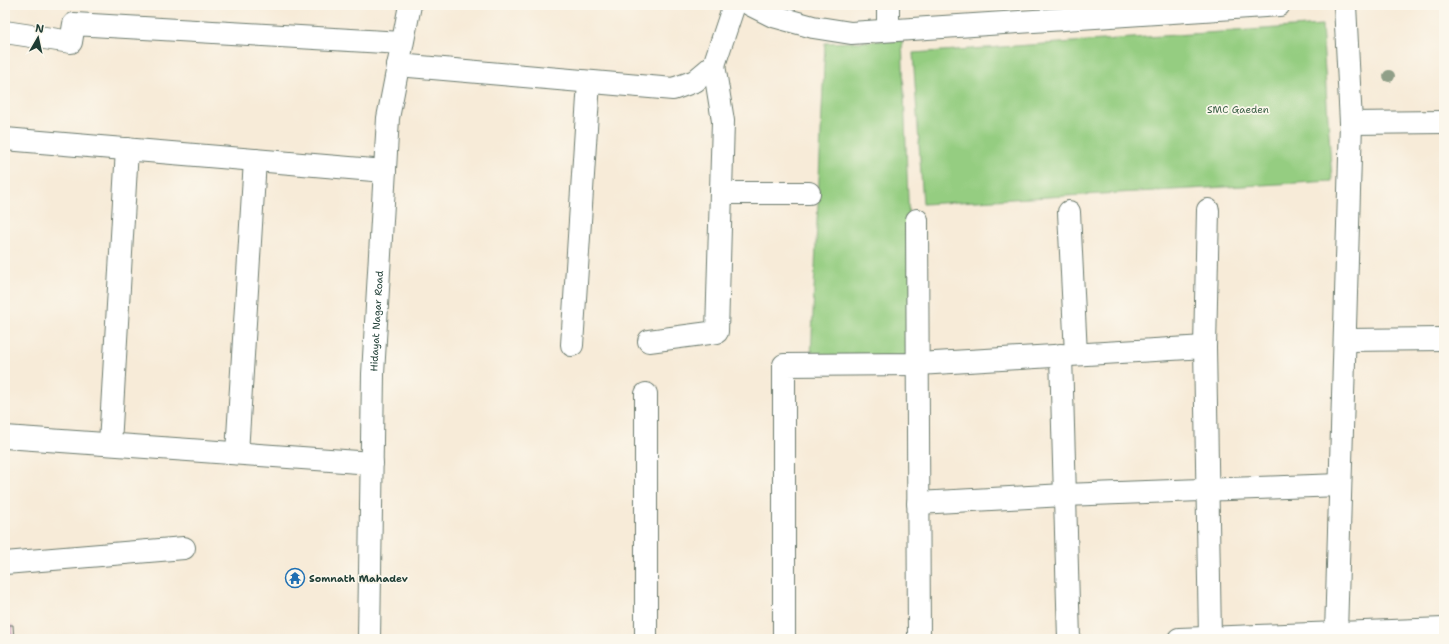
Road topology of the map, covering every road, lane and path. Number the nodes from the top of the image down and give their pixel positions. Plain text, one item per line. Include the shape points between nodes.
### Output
1 (410, 5) edge
2 (734, 5) edge
3 (752, 5) edge
4 (888, 5) edge
5 (1279, 5) edge
6 (1345, 5) edge
7 (888, 30) junction
8 (5, 32) edge
9 (402, 43) junction
10 (398, 65) junction
11 (714, 65) junction
12 (589, 82) junction
13 (1444, 122) edge
14 (1351, 123) junction
15 (5, 139) edge
16 (127, 149) junction
17 (255, 160) junction
18 (385, 171) junction
19 (721, 193) junction
20 (809, 193) dead end
21 (1208, 210) dead end
22 (1069, 212) dead end
23 (917, 220) dead end
24 (1345, 340) junction
25 (1444, 340) edge
26 (649, 341) dead end
27 (572, 345) dead end
28 (1206, 347) junction
29 (1068, 354) junction
30 (918, 364) junction
31 (646, 394) dead end
32 (5, 437) edge
33 (110, 444) junction
34 (237, 453) junction
35 (372, 463) junction
36 (1340, 485) junction
37 (1208, 490) junction
38 (1064, 495) junction
39 (918, 503) junction
40 (184, 548) dead end
41 (5, 563) edge
42 (1444, 632) edge
43 (1336, 633) junction
44 (1365, 635) edge
45 (1210, 638) junction
46 (1235, 638) edge
47 (370, 639) edge
48 (646, 639) edge
49 (784, 639) edge
50 (919, 639) edge
51 (1069, 639) edge
52 (1179, 639) edge

1 - 9 street, Hidayat Nagar Road
2 - 11 street
3 - 7 street via 773,16 813,28 851,33
4 - 7 street
5 - 7 street
6 - 14 street
8 - 9 street via 71,42 74,24
9 - 10 street, Hidayat Nagar Road
10 - 12 street
10 - 18 street, Hidayat Nagar Road via 388,118
11 - 12 street via 695,81 673,89
11 - 19 street via 723,121
12 - 27 street
13 - 14 street
14 - 24 street
15 - 16 street
16 - 17 street
16 - 33 street
17 - 18 street
17 - 34 street
18 - 35 street, Hidayat Nagar Road via 373,374
19 - 20 street
19 - 26 street via 717,332
21 - 28 street
22 - 29 street
23 - 30 street
24 - 25 street
24 - 36 street
28 - 29 street
28 - 37 street
29 - 30 street
29 - 38 street
30 - 39 street
30 - 49 street via 784,365
31 - 48 street
32 - 33 street
33 - 34 street
34 - 35 street
35 - 47 street, Hidayat Nagar Road
36 - 37 street
36 - 43 street
37 - 38 street
37 - 45 street
38 - 39 street
38 - 51 street
39 - 50 street
40 - 41 street
42 - 44 street
43 - 44 street
43 - 46 street
45 - 46 street
45 - 52 street

